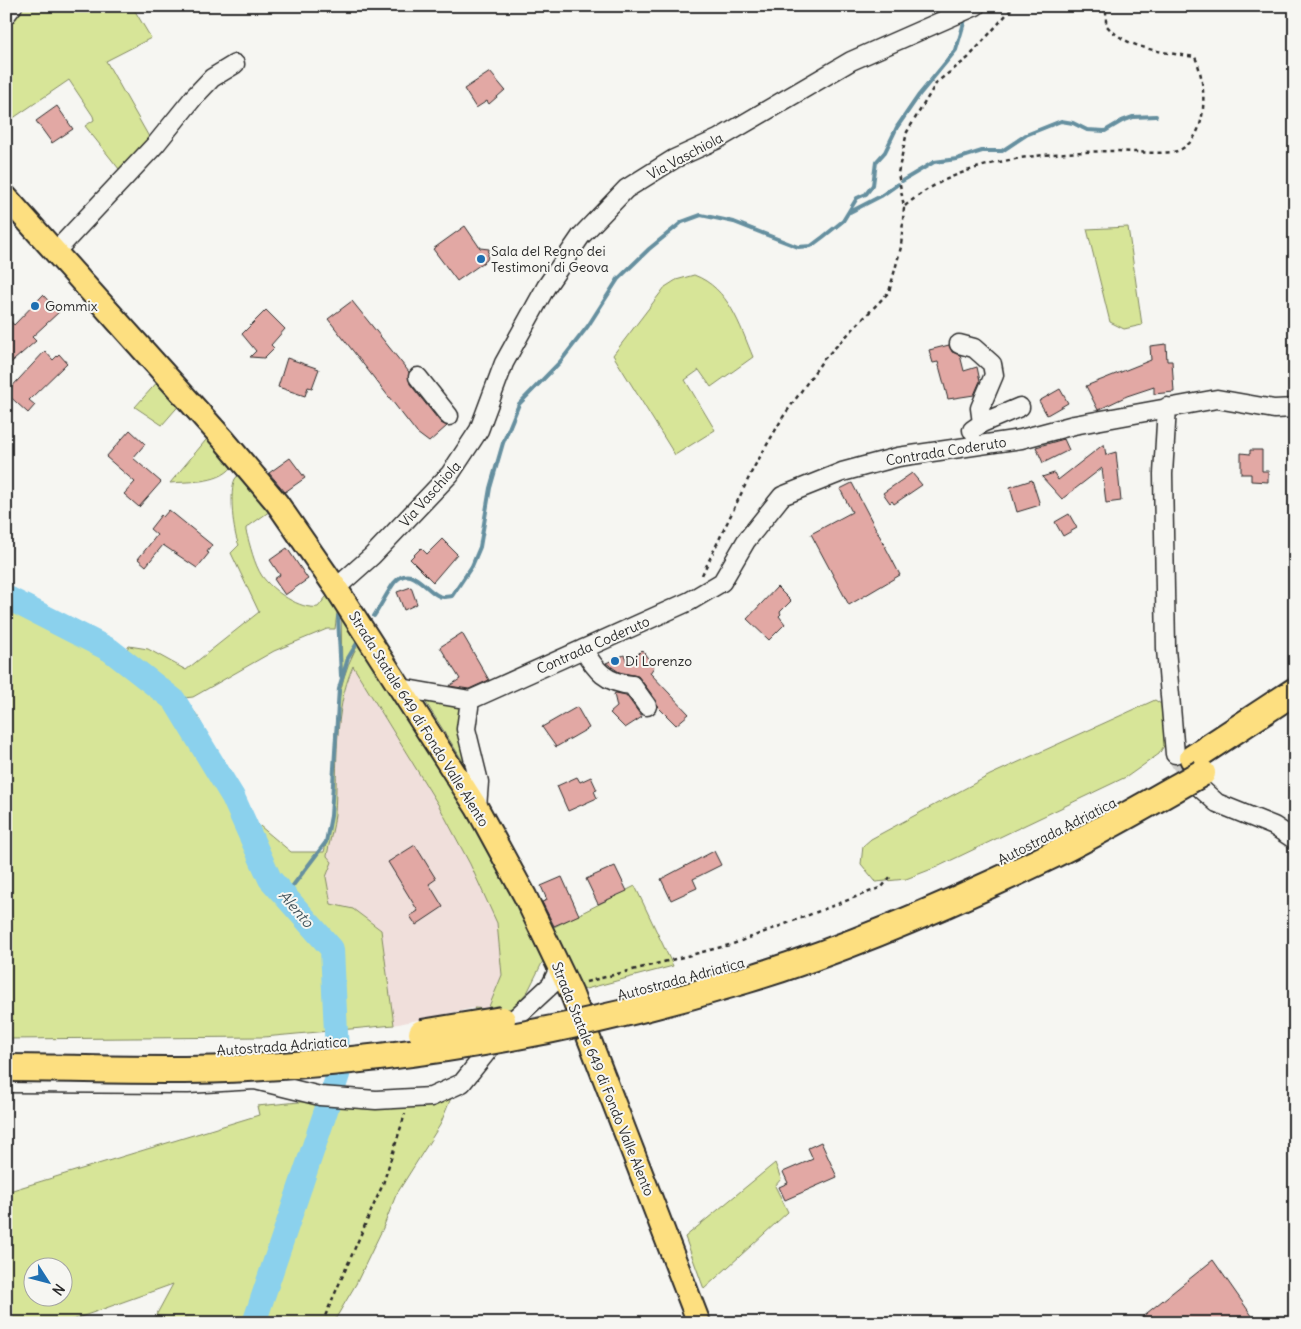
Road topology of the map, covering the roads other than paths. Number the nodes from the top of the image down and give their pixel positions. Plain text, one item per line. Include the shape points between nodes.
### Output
1 (14, 6) edge
2 (976, 6) edge
3 (6, 15) edge
4 (235, 64) dead end
5 (6, 197) edge
6 (55, 252) junction
7 (959, 344) dead end
8 (418, 377) dead end
9 (1020, 407) dead end
10 (1167, 407) junction
11 (1295, 408) edge
12 (449, 416) dead end
13 (336, 588) junction
14 (583, 649) junction
15 (401, 688) junction
16 (1295, 691) edge
17 (470, 700) junction
18 (647, 706) dead end
19 (1295, 712) edge
20 (1192, 768) junction
21 (477, 808) junction
22 (1295, 840) edge
23 (559, 968) junction
24 (6, 1050) edge
25 (6, 1068) edge
26 (6, 1083) edge
27 (699, 1323) edge

1 - 3 street
2 - 13 street, Via Vaschiola via 851,61 718,139 674,159 626,188 581,236 546,287 504,362 479,430 450,474 372,556
4 - 6 street via 200,90 156,144
5 - 6 main road, Strada Statale 649 di Fondo Valle Alento
6 - 13 main road, Strada Statale 649 di Fondo Valle Alento via 277,503
7 - 9 street via 974,348 992,364 994,375 980,408 977,426
8 - 12 street
10 - 11 street, Contrada Coderuto via 1217,399 1274,409
10 - 14 street, Contrada Coderuto via 1021,439 898,457 842,472 782,496 746,541 722,582 690,602
10 - 20 street via 1163,474 1166,649
13 - 15 main road, Strada Statale 649 di Fondo Valle Alento
14 - 17 street, Contrada Coderuto
14 - 18 street via 599,674 611,682 632,685
15 - 17 street
15 - 21 main road, Strada Statale 649 di Fondo Valle Alento
16 - 20 highway, Autostrada Adriatica
17 - 21 street via 466,729 479,782
19 - 20 highway, Autostrada Adriatica
20 - 22 street via 1216,803 1274,826
20 - 24 highway, Autostrada Adriatica, bridge via 909,900 780,950 664,985 528,1016 365,1040 224,1051
20 - 25 highway, Autostrada Adriatica, bridge via 1044,859 895,925 747,979 622,1013 462,1045 316,1062 225,1069
21 - 23 main road, Strada Statale 649 di Fondo Valle Alento via 525,896
23 - 26 street via 551,985 510,1023 462,1082 431,1097 376,1100 320,1096 255,1080 188,1084
23 - 27 main road, Strada Statale 649 di Fondo Valle Alento

